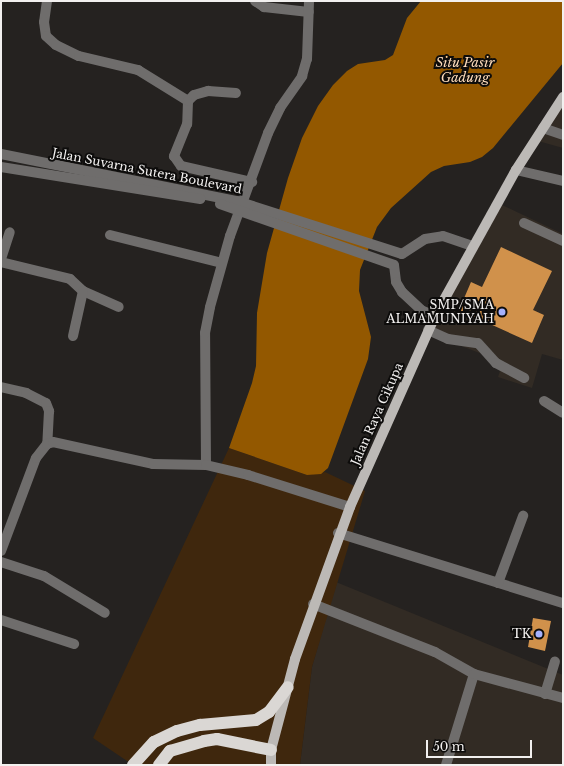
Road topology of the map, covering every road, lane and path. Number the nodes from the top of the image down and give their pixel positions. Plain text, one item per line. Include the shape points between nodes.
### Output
1 (47, 1) edge
2 (255, 1) edge
3 (309, 1) edge
4 (309, 12) junction
5 (236, 93) dead end
6 (563, 97) edge
7 (188, 101) junction
8 (543, 128) junction
9 (563, 135) edge
10 (1, 154) edge
11 (1, 167) edge
12 (516, 170) junction
13 (563, 181) edge
14 (252, 182) junction
15 (524, 223) dead end
16 (10, 232) dead end
17 (110, 235) dead end
18 (563, 241) edge
19 (472, 246) junction
20 (1, 259) edge
21 (1, 262) edge
22 (222, 263) junction
23 (84, 291) junction
24 (119, 307) dead end
25 (435, 316) junction
26 (428, 330) junction
27 (73, 336) dead end
28 (524, 378) dead end
29 (1, 387) edge
30 (544, 402) dead end
31 (563, 413) edge
32 (47, 444) junction
33 (206, 465) junction
34 (350, 507) junction
35 (523, 516) dead end
36 (338, 533) junction
37 (1, 551) edge
38 (1, 562) edge
39 (498, 583) junction
40 (563, 603) edge
41 (313, 604) junction
42 (105, 613) dead end
43 (1, 620) edge
44 (74, 644) dead end
45 (555, 662) dead end
46 (474, 674) junction
47 (288, 687) junction
48 (545, 694) junction
49 (563, 698) edge
50 (271, 750) junction
51 (133, 765) edge
52 (158, 765) edge
53 (271, 765) edge
54 (446, 765) edge

1 - 7 street via 44,22 46,36 56,45 78,56 138,70
2 - 4 street via 264,7
3 - 4 street
4 - 14 street via 307,59 302,76 280,108 268,134
5 - 7 street via 208,91 194,95
6 - 8 main road, Jalan Raya Cikupa
7 - 14 street via 187,124 174,156 176,160 181,166
8 - 9 street
8 - 12 main road, Jalan Raya Cikupa
10 - 19 street, Jalan Suvarna Sutera Boulevard, bridge via 237,201 402,254 425,239 443,236
11 - 25 street, bridge via 220,204 394,265 396,282 402,292 422,310
12 - 13 street
12 - 19 main road, Jalan Raya Cikupa
14 - 22 street
15 - 18 street
16 - 20 street
17 - 22 street
19 - 25 main road, Jalan Raya Cikupa
21 - 23 street via 70,279
22 - 33 street via 205,333
23 - 24 street
23 - 27 street
25 - 26 main road, Jalan Raya Cikupa
26 - 28 street via 448,339 478,344 496,363
26 - 34 main road, Jalan Raya Cikupa
29 - 32 street via 26,392 46,403 49,411
30 - 31 street
32 - 33 street via 61,442 85,450 153,464
32 - 37 street via 36,458
33 - 34 street via 248,475
34 - 36 main road, Jalan Raya Cikupa
35 - 39 street
36 - 39 street
36 - 41 main road, Jalan Raya Cikupa
38 - 42 street via 44,576
39 - 40 street
41 - 46 street via 435,652
41 - 47 main road, Jalan Raya Cikupa
43 - 44 street
45 - 48 street
46 - 48 street
46 - 54 street
47 - 50 main road, Jalan Raya Cikupa
47 - 51 highway via 269,712 256,720 200,725 177,731 154,742
48 - 49 street
50 - 52 highway via 217,739 170,751
50 - 53 main road, Jalan Raya Cikupa

